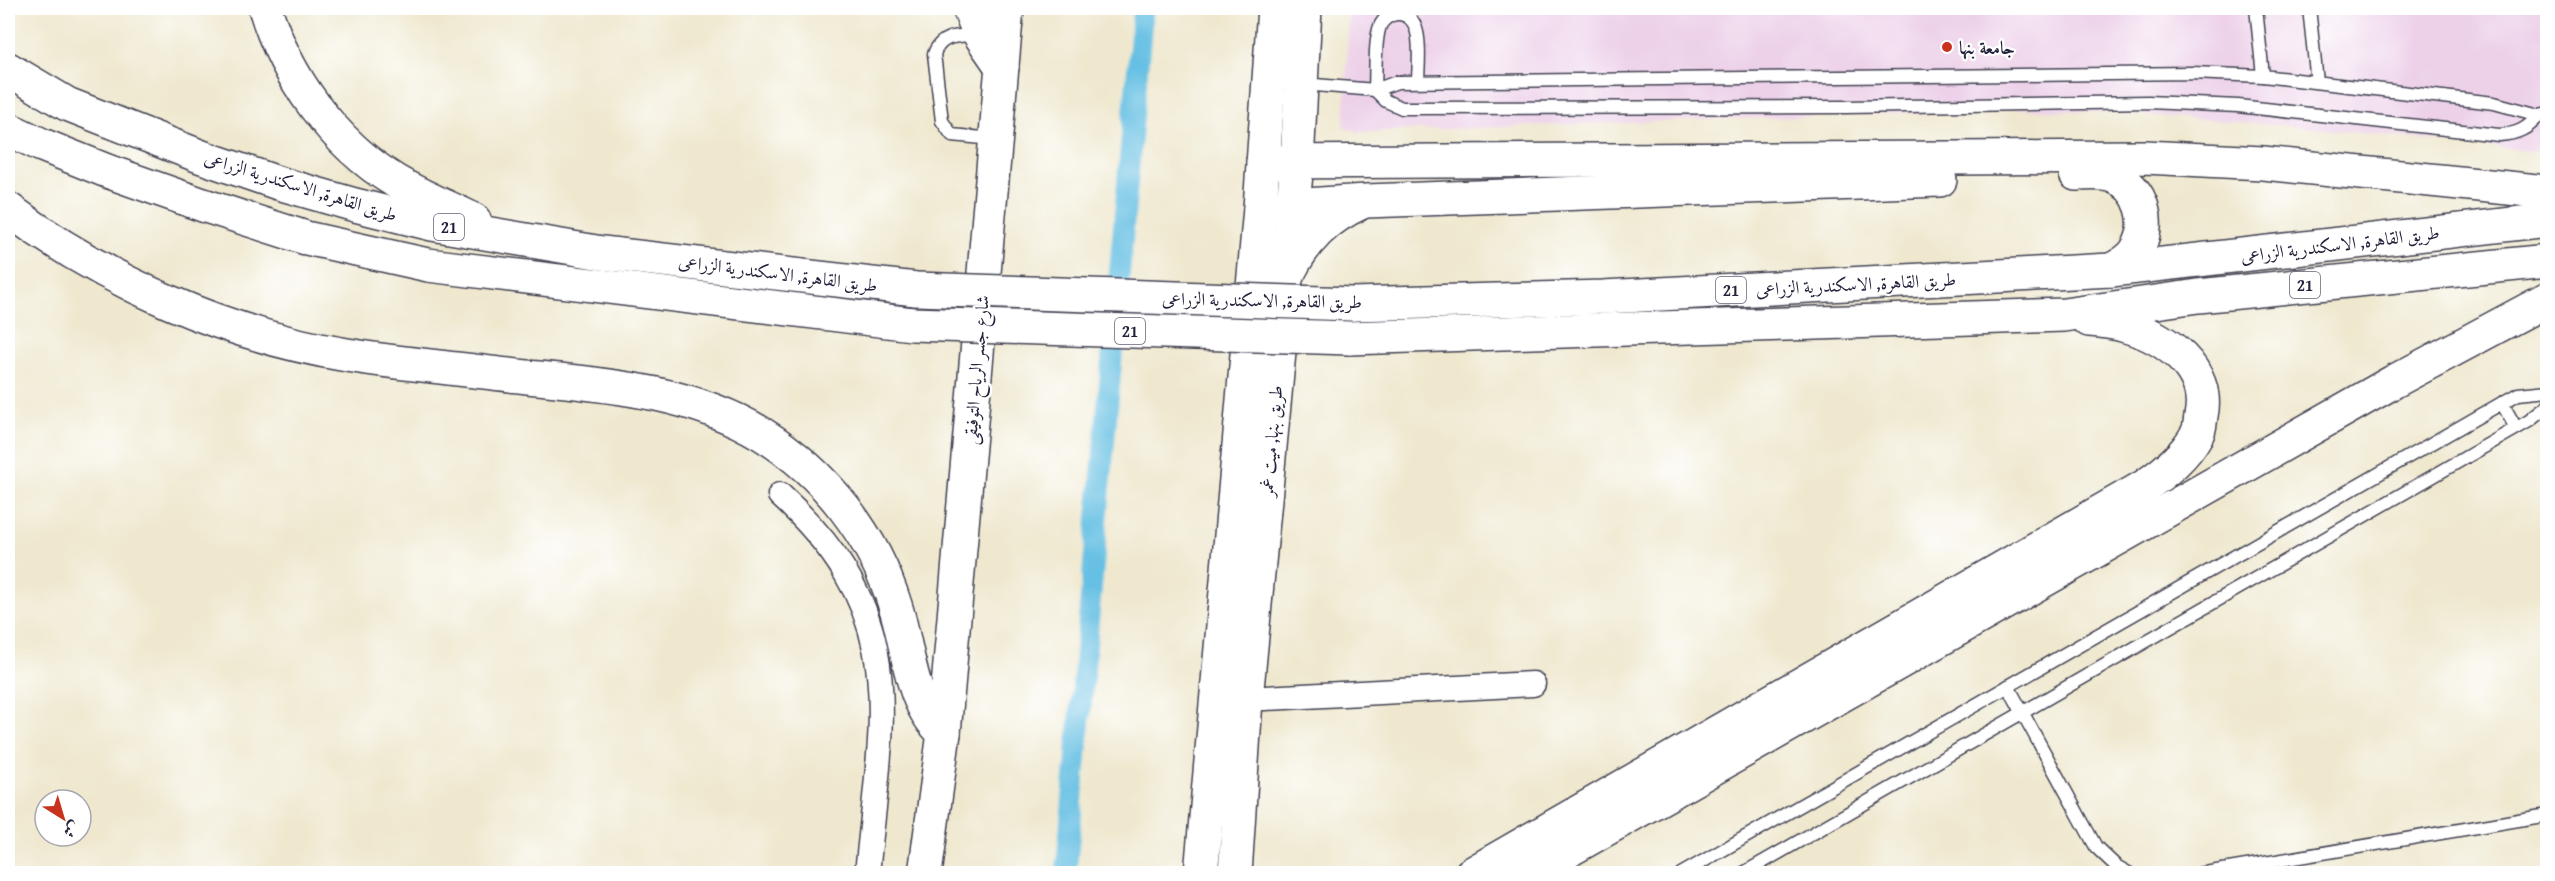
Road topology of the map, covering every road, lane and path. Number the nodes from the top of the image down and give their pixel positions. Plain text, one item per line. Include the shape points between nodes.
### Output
1 (265, 8) edge
2 (1274, 8) edge
3 (1305, 8) edge
4 (2256, 8) edge
5 (2309, 8) edge
6 (990, 21) edge
7 (8, 69) edge
8 (2263, 76) junction
9 (1418, 81) junction
10 (2317, 82) junction
11 (1286, 83) junction
12 (1375, 90) junction
13 (2543, 114) edge
14 (8, 129) edge
15 (996, 140) junction
16 (1263, 162) junction
17 (1297, 163) junction
18 (2547, 192) edge
19 (1366, 201) junction
20 (1294, 205) junction
21 (1260, 208) junction
22 (8, 209) edge
23 (2547, 220) edge
24 (511, 238) junction
25 (2547, 261) edge
26 (2110, 270) junction
27 (1287, 276) junction
28 (2547, 299) edge
29 (2064, 315) junction
30 (2547, 390) edge
31 (2502, 403) junction
32 (2547, 406) edge
33 (2516, 428) junction
34 (780, 495) dead end
35 (1533, 684) dead end
36 (2008, 686) junction
37 (1246, 699) junction
38 (2022, 712) junction
39 (944, 733) junction
40 (2547, 816) edge
41 (1235, 862) edge
42 (867, 873) edge
43 (925, 873) edge
44 (1202, 873) edge
45 (1260, 873) edge
46 (1471, 873) edge
47 (1527, 873) edge
48 (1682, 873) edge
49 (1742, 873) edge
50 (2130, 873) edge
51 (2199, 873) edge

1 - 24 main road via 292,72 327,122 348,144 395,181
2 - 11 main road, طريق بنها, ميت غمر
3 - 11 main road, طريق بنها, ميت غمر
4 - 8 lane
5 - 10 lane
6 - 15 main road, شارع جسر الرياح التوفيقى via 1002,68
6 - 15 lane via 949,37 934,54 942,121 952,135
7 - 24 main road, طريق القاهرة, الاسكندرية الزراعى / 21 via 67,104 278,183 432,224
8 - 9 lane via 2192,73
8 - 10 lane
9 - 12 lane via 1396,81
9 - 12 lane via 1415,23 1397,14 1380,25
10 - 13 lane via 2494,102
11 - 12 lane
11 - 16 main road, طريق بنها, ميت غمر
11 - 17 main road, طريق بنها, ميت غمر
12 - 13 lane via 1386,101 1402,108 2171,103 2499,135 2522,130
14 - 29 main road, طريق القاهرة, الاسكندرية الزراعى / 21, bridge via 107,171 215,209 306,238 428,265 912,324 1349,338
15 - 39 main road, شارع جسر الرياح التوفيقى
16 - 17 main road
16 - 21 main road, طريق بنها, ميت غمر
17 - 18 main road via 2145,157 2263,163
17 - 20 main road, طريق بنها, ميت غمر
19 - 20 main road
19 - 26 main road via 2099,173 2127,184 2137,195 2145,224 2135,253
19 - 27 main road via 1345,210 1310,238
20 - 21 main road
20 - 27 main road, طريق بنها, ميت غمر
21 - 44 main road, طريق بنها, ميت غمر
22 - 39 main road via 104,270 246,330 347,355 650,392 707,408 761,434 809,470 863,534 893,599 921,703
23 - 26 main road, طريق القاهرة, الاسكندرية الزراعى / 21
24 - 26 main road, طريق القاهرة, الاسكندرية الزراعى / 21, bridge via 602,253 916,289 1352,304 1603,297
25 - 29 main road, طريق القاهرة, الاسكندرية الزراعى / 21 via 2199,296
27 - 37 main road, طريق بنها, ميت غمر
28 - 47 main road via 2393,382
29 - 46 main road via 2126,326 2158,339 2190,366 2200,382 2203,407 2198,432 2171,467 2145,486
30 - 31 lane via 2518,394
31 - 33 lane
31 - 36 lane
32 - 33 lane
33 - 38 lane
34 - 42 street via 807,520 844,569 866,612 878,659 882,707
35 - 37 street
36 - 38 lane
36 - 48 lane
37 - 41 main road, طريق بنها, ميت غمر
38 - 49 lane
38 - 50 lane via 2096,847
39 - 43 main road, شارع جسر الرياح التوفيقى
40 - 51 lane
41 - 45 main road

